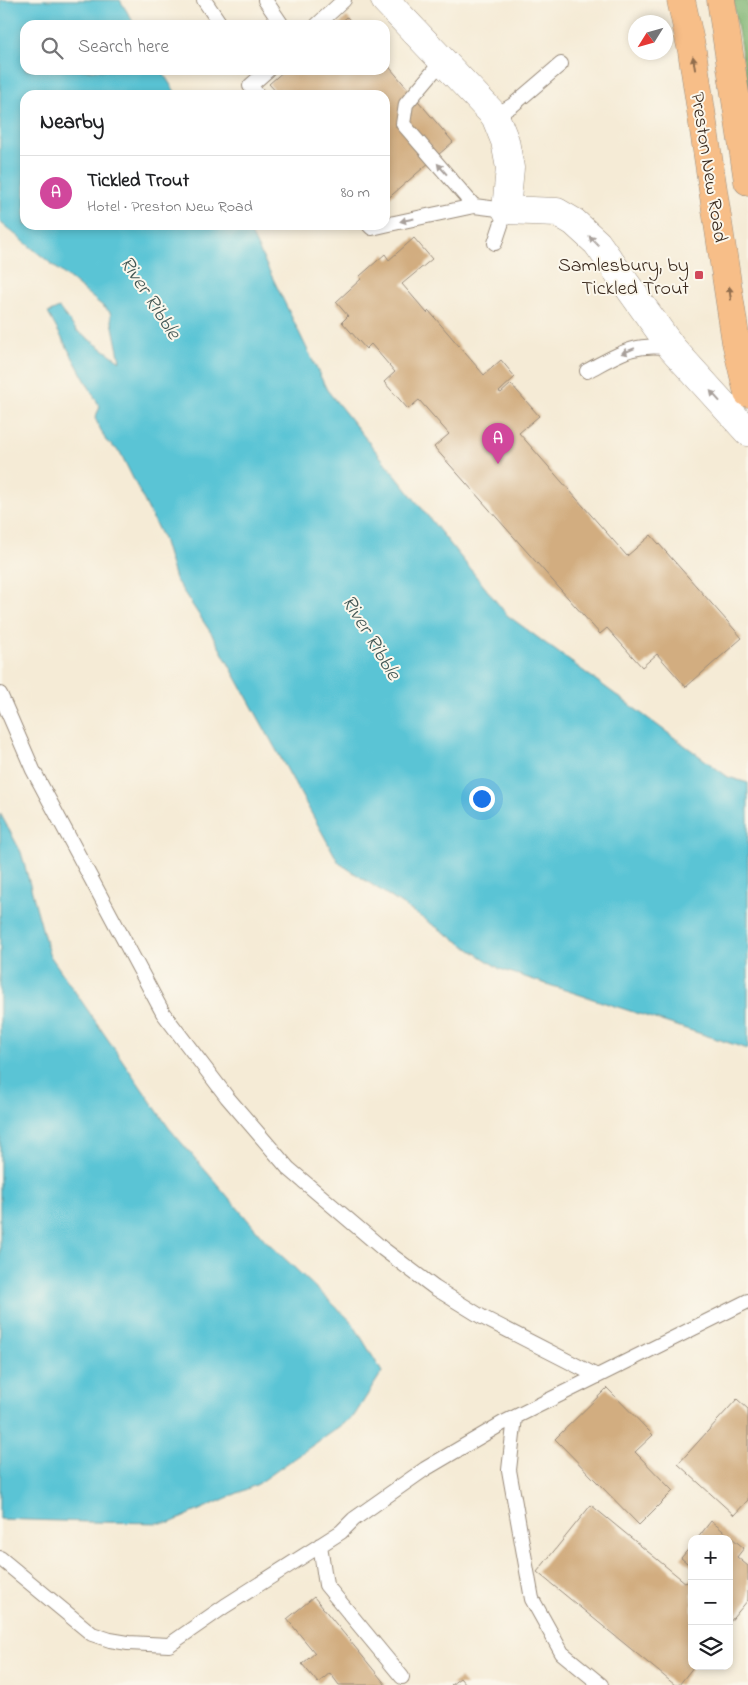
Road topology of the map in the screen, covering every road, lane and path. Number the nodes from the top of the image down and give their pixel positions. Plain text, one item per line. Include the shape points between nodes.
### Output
1 (204, 0) edge
2 (265, 0) edge
3 (344, 0) edge
4 (385, 0) edge
5 (681, 0) edge
6 (721, 0) edge
7 (218, 20) edge
8 (279, 20) edge
9 (323, 20) edge
10 (443, 60) junction
11 (561, 64) dead end
12 (259, 75) edge
13 (254, 90) edge
14 (495, 116) junction
15 (748, 181) edge
16 (474, 206) junction
17 (506, 210) junction
18 (390, 224) edge
19 (495, 243) dead end
20 (672, 348) junction
21 (587, 371) dead end
22 (748, 393) edge
23 (748, 432) edge
24 (0, 694) edge
25 (748, 1301) edge
26 (597, 1376) junction
27 (515, 1417) junction
28 (320, 1546) junction
29 (0, 1558) edge
30 (402, 1676) dead end
31 (601, 1685) edge

1 - 7 lane
2 - 8 lane
3 - 9 lane
4 - 10 street
22 -> 5 highway, Preston New Road via 736,342 694,60
6 - 15 highway, Preston New Road
10 - 14 street
16 -> 10 lane via 403,124 406,104
11 - 14 lane
12 - 13 lane via 250,86
14 - 17 street via 505,141 510,168
16 - 17 lane
16 -> 18 lane
17 - 19 lane
20 -> 17 street via 597,243 574,222 557,212
20 -> 21 lane via 639,346
23 -> 20 street
24 - 26 lane via 33,770 162,1013 227,1097 288,1168 383,1249 435,1288 482,1317
25 - 26 lane
26 - 27 lane
27 - 28 lane via 425,1469
27 - 31 lane via 509,1470 532,1598 562,1653
28 - 29 lane via 169,1645 128,1643 92,1634
28 - 30 lane via 326,1586

